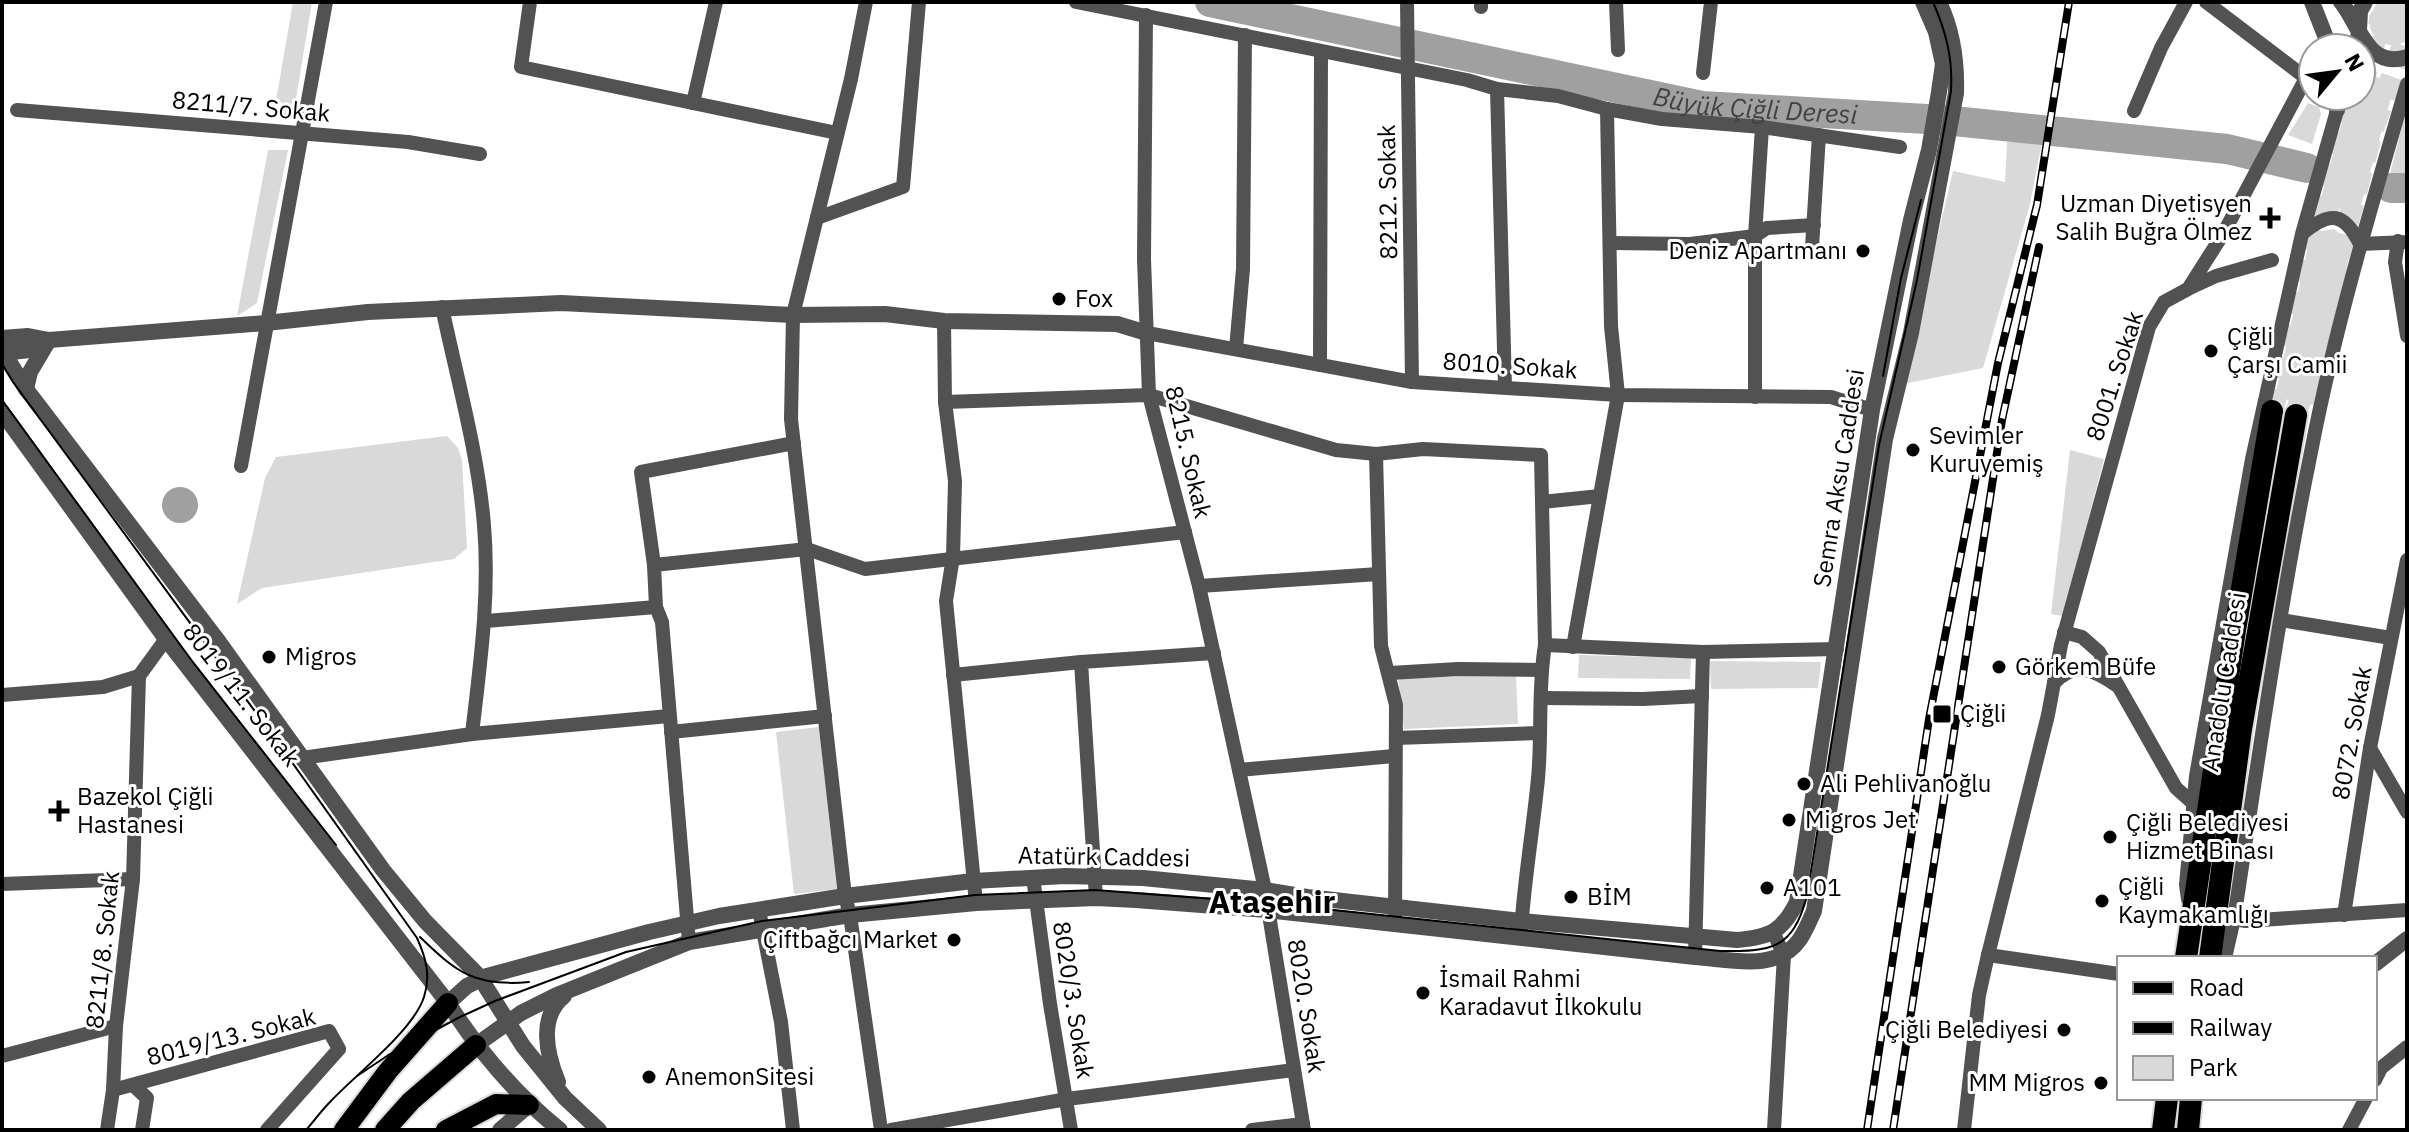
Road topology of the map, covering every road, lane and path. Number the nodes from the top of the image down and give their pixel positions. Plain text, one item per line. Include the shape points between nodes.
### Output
1 (326, 2) edge
2 (530, 2) edge
3 (716, 2) edge
4 (866, 2) edge
5 (919, 2) edge
6 (1076, 2) edge
7 (1407, 2) edge
8 (1616, 2) edge
9 (1711, 2) edge
10 (1923, 2) edge
11 (1939, 2) edge
12 (2186, 2) edge
13 (2206, 2) edge
14 (2312, 2) edge
15 (2341, 2) edge
16 (2365, 2) edge
17 (1146, 15) junction
18 (2359, 30) junction
19 (2324, 32) edge
20 (1245, 35) junction
21 (1618, 50) dead end
22 (1321, 52) junction
23 (2407, 57) edge
24 (1408, 69) junction
25 (1703, 73) dead end
26 (2407, 84) edge
27 (1497, 89) junction
28 (693, 103) junction
29 (1607, 109) junction
30 (17, 110) dead end
31 (2134, 111) dead end
32 (2335, 112) edge
33 (1762, 127) junction
34 (304, 133) junction
35 (837, 133) junction
36 (1819, 135) junction
37 (1900, 147) dead end
38 (1938, 148) junction
39 (480, 154) dead end
40 (817, 218) junction
41 (1814, 225) junction
42 (2302, 234) junction
43 (1755, 236) junction
44 (2403, 242) edge
45 (1611, 243) junction
46 (2360, 244) junction
47 (1812, 247) dead end
48 (2272, 260) dead end
49 (2188, 289) junction
50 (442, 307) junction
51 (793, 315) junction
52 (944, 321) junction
53 (265, 327) junction
54 (1147, 333) junction
55 (2407, 336) edge
56 (49, 340) junction
57 (2, 349) edge
58 (1236, 349) junction
59 (1320, 365) junction
60 (1412, 382) junction
61 (1505, 387) junction
62 (26, 389) junction
63 (1149, 395) junction
64 (1618, 395) junction
65 (1755, 397) junction
66 (945, 402) junction
67 (1872, 410) junction
68 (2272, 411) tunnel mouth
69 (2, 412) edge
70 (2296, 415) tunnel mouth
71 (794, 443) junction
72 (1376, 454) junction
73 (241, 466) dead end
74 (1600, 496) junction
75 (1542, 502) junction
76 (1185, 532) junction
77 (807, 549) junction
78 (953, 557) junction
79 (2407, 560) edge
80 (654, 565) junction
81 (1379, 574) junction
82 (1199, 586) junction
83 (2398, 606) junction
84 (656, 607) junction
85 (2281, 620) junction
86 (486, 621) junction
87 (2407, 623) edge
88 (2064, 632) junction
89 (2391, 638) junction
90 (166, 639) junction
91 (1545, 645) junction
92 (1573, 647) junction
93 (1837, 649) junction
94 (1703, 652) junction
95 (1214, 653) junction
96 (1081, 662) junction
97 (1541, 670) junction
98 (1390, 673) junction
99 (953, 675) junction
100 (139, 676) junction
101 (2053, 683) junction
102 (2120, 688) junction
103 (2, 695) edge
104 (1702, 696) junction
105 (1542, 698) junction
106 (669, 716) junction
107 (825, 716) junction
108 (671, 732) junction
109 (1540, 733) junction
110 (472, 734) junction
111 (1396, 738) junction
112 (2370, 748) junction
113 (1394, 756) junction
114 (302, 758) junction
115 (1239, 770) junction
116 (2194, 804) junction
117 (2407, 812) edge
118 (1095, 876) junction
119 (1033, 877) junction
120 (133, 879) junction
121 (973, 881) junction
122 (2, 884) edge
123 (1265, 890) junction
124 (845, 896) junction
125 (1096, 898) junction
126 (1035, 900) junction
127 (976, 903) junction
128 (1396, 907) junction
129 (759, 910) junction
130 (1267, 910) junction
131 (2407, 910) edge
132 (850, 915) junction
133 (2344, 915) junction
134 (2234, 919) junction
135 (1521, 921) junction
136 (687, 924) junction
137 (1395, 925) junction
138 (2191, 925) junction
139 (763, 930) junction
140 (1773, 932) junction
141 (1696, 936) junction
142 (1521, 939) junction
143 (2407, 939) edge
144 (446, 942) junction
145 (689, 942) junction
146 (1784, 955) junction
147 (1988, 955) junction
148 (2186, 956) edge
149 (2210, 956) edge
150 (2225, 956) edge
151 (1695, 957) junction
152 (2377, 962) edge
153 (512, 969) junction
154 (2117, 974) edge
155 (482, 980) junction
156 (573, 989) junction
157 (448, 1003) junction
158 (508, 1022) junction
159 (116, 1026) junction
160 (476, 1045) junction
161 (2403, 1050) edge
162 (2, 1056) edge
163 (2407, 1066) edge
164 (1294, 1070) junction
165 (2377, 1076) edge
166 (133, 1085) junction
167 (113, 1090) junction
168 (565, 1098) junction
169 (1067, 1099) junction
170 (2167, 1100) edge
171 (2193, 1100) edge
172 (2365, 1100) edge
173 (529, 1105) junction
174 (932, 1126) edge
175 (1303, 1127) edge
176 (107, 1130) edge
177 (142, 1130) edge
178 (267, 1130) edge
179 (344, 1130) edge
180 (385, 1130) edge
181 (446, 1130) edge
182 (500, 1130) edge
183 (560, 1130) edge
184 (599, 1130) edge
185 (793, 1130) edge
186 (881, 1130) edge
187 (891, 1130) edge
188 (1071, 1130) edge
189 (1252, 1130) edge
190 (1774, 1130) edge
191 (1964, 1130) edge
192 (2163, 1130) edge
193 (2188, 1130) edge
194 (2349, 1130) edge

1 - 34 street
2 - 28 street via 521,67
3 - 28 street
4 - 35 street
5 - 40 street via 903,187
6 - 17 street
7 - 24 street, 8212. Sokak
8 - 21 street
9 - 25 street
10 - 38 street, Semra Aksu Caddesi via 1943,64
11 - 38 street, Semra Aksu Caddesi via 1957,64 1956,93
12 - 31 street
13 - 49 street, 8001. Sokak via 2306,78
14 - 19 street
15 - 18 street
16 - 18 street
17 - 20 street
17 - 54 street, 8215. Sokak
18 - 23 street via 2379,57
20 - 22 street
20 - 58 street via 1243,269
22 - 24 street
22 - 59 street
24 - 27 street
24 - 60 street, 8212. Sokak
26 - 46 street
27 - 29 street via 1558,96
27 - 61 street
28 - 35 street
29 - 33 street
29 - 45 street
30 - 34 street, 8211/7. Sokak
32 - 42 street
33 - 36 street
33 - 43 street
34 - 39 street, 8211/7. Sokak
34 - 53 street
35 - 40 street
36 - 37 street
36 - 41 street
38 - 67 street, Semra Aksu Caddesi via 1911,220
38 - 146 street, Semra Aksu Caddesi via 1911,333 1885,439 1814,911
40 - 51 street
41 - 43 street via 1767,228
41 - 47 street
42 - 46 street via 2320,219 2333,217 2351,226
42 - 116 street via 2252,459
43 - 45 street via 1690,244
43 - 65 street
44 - 46 street
44 - 55 street via 2395,262
45 - 64 street
46 - 85 street via 2312,445
48 - 49 street
49 - 88 street, 8001. Sokak via 2164,302 2149,327
50 - 51 street via 561,303
50 - 53 street
50 - 86 street via 477,476
51 - 52 street via 885,314
51 - 71 street
52 - 54 street via 1117,324
52 - 66 street
53 - 56 street
53 - 73 street
54 - 58 street, 8010. Sokak
54 - 63 street, 8215. Sokak
56 - 57 street via 28,336
56 - 62 street
57 - 62 street, 8019/11. Sokak
58 - 59 street, 8010. Sokak
59 - 60 street, 8010. Sokak
60 - 61 street, 8010. Sokak
61 - 64 street, 8010. Sokak
62 - 114 street, 8019/11. Sokak
63 - 66 street
63 - 72 street via 1336,450
63 - 76 street, 8215. Sokak
64 - 65 street, 8010. Sokak
64 - 74 street
65 - 67 street, 8010. Sokak via 1831,397
66 - 78 street via 955,481
67 - 93 street, Semra Aksu Caddesi
68 - 138 highway, Anadolu Caddesi
69 - 90 street, 8019/11. Sokak
70 - 149 highway, Anadolu Caddesi via 2241,729
71 - 77 street
71 - 80 street via 641,472
72 - 75 street via 1423,449 1541,455
72 - 81 street
74 - 75 street
74 - 92 street
75 - 91 street
76 - 78 street
76 - 82 street, 8215. Sokak
77 - 78 street via 865,569
77 - 80 street
77 - 107 street
78 - 99 street via 946,601
79 - 83 street, 8072. Sokak
80 - 84 street
81 - 82 street
81 - 98 street via 1381,646
82 - 95 street, 8215. Sokak
83 - 87 street
83 - 89 street, 8072. Sokak
84 - 86 street
84 - 106 street via 662,622
85 - 89 street
85 - 134 street
86 - 110 street
88 - 101 street, 8001. Sokak
88 - 102 street via 2082,637 2099,652
89 - 112 street, 8072. Sokak
90 - 100 street
90 - 157 street, 8019/11. Sokak
91 - 92 street
91 - 97 street
92 - 94 street
93 - 94 street
93 - 140 street, Semra Aksu Caddesi via 1797,902 1787,922
94 - 104 street
95 - 96 street
95 - 115 street, 8215. Sokak
96 - 99 street
96 - 118 street
97 - 98 street
97 - 105 street
98 - 111 street
99 - 121 street
100 - 103 street via 103,687
100 - 120 street, 8211/8. Sokak
101 - 102 street via 2065,672 2082,669
101 - 147 street, 8001. Sokak
102 - 116 street via 2176,788
104 - 105 street
104 - 141 street
105 - 109 street
106 - 108 street
106 - 110 street
107 - 108 street
107 - 124 street
108 - 136 street
109 - 111 street
109 - 135 street
110 - 114 street
111 - 113 street
112 - 117 street
112 - 133 street, 8072. Sokak
113 - 115 street
113 - 128 street
114 - 144 street, 8019/11. Sokak via 383,870
115 - 123 street, 8215. Sokak
116 - 138 street via 2186,885
118 - 119 street, Atatürk Caddesi
118 - 123 street, Atatürk Caddesi
118 - 125 street
119 - 121 street, Atatürk Caddesi
119 - 126 street, 8020/3. Sokak
120 - 122 street
120 - 159 street, 8211/8. Sokak
121 - 124 street, Atatürk Caddesi
121 - 127 street
123 - 128 street, Atatürk Caddesi
123 - 130 street, 8020. Sokak
124 - 129 street, Atatürk Caddesi
124 - 132 street
125 - 126 street, Atatürk Caddesi
125 - 130 street, Atatürk Caddesi
126 - 127 street, Atatürk Caddesi
126 - 169 street, 8020/3. Sokak
127 - 132 street, Atatürk Caddesi
128 - 135 street, Atatürk Caddesi
128 - 137 street
129 - 136 street, Atatürk Caddesi
129 - 139 street
130 - 137 street, Atatürk Caddesi
130 - 164 street, 8020. Sokak
131 - 133 street
132 - 139 street, Atatürk Caddesi
132 - 186 street
133 - 134 street
134 - 150 street
135 - 141 street, Atatürk Caddesi
135 - 142 street
136 - 145 street
136 - 153 street, Atatürk Caddesi
137 - 142 street, Atatürk Caddesi
138 - 148 highway, Anadolu Caddesi
139 - 145 street, Atatürk Caddesi
139 - 185 street via 781,1022
140 - 141 street, Atatürk Caddesi via 1737,940
140 - 146 street
141 - 151 street
142 - 151 street, Atatürk Caddesi
143 - 152 street
144 - 153 street, 8019/11. Sokak via 469,958
144 - 155 street, 8019/11. Sokak
145 - 156 street, Atatürk Caddesi
146 - 151 street, Atatürk Caddesi via 1766,961
146 - 190 street
147 - 154 street
147 - 191 street, 8001. Sokak
153 - 155 street, Atatürk Caddesi
155 - 157 street, Atatürk Caddesi
155 - 158 street, 8019/11. Sokak
156 - 158 street, Atatürk Caddesi
156 - 168 street via 555,1003 547,1021 552,1067
157 - 160 street, 8019/11. Sokak
157 - 179 main road
158 - 160 street, Atatürk Caddesi
158 - 168 street, 8019/11. Sokak
159 - 162 street
159 - 167 street, 8211/8. Sokak
160 - 173 street, 8019/11. Sokak
160 - 180 main road
161 - 163 street
161 - 165 street
164 - 169 street
164 - 175 street, 8020. Sokak
166 - 167 street, 8019/13. Sokak
166 - 177 street via 147,1098
166 - 178 street, 8019/13. Sokak via 329,1031 339,1049
167 - 176 street, 8211/8. Sokak
168 - 184 street, 8019/11. Sokak
169 - 174 street
169 - 188 street, 8020/3. Sokak
170 - 192 highway
171 - 193 highway
172 - 194 street
173 - 181 main road via 496,1104
173 - 182 street
173 - 183 street, 8019/11. Sokak
174 - 187 street
175 - 189 street

